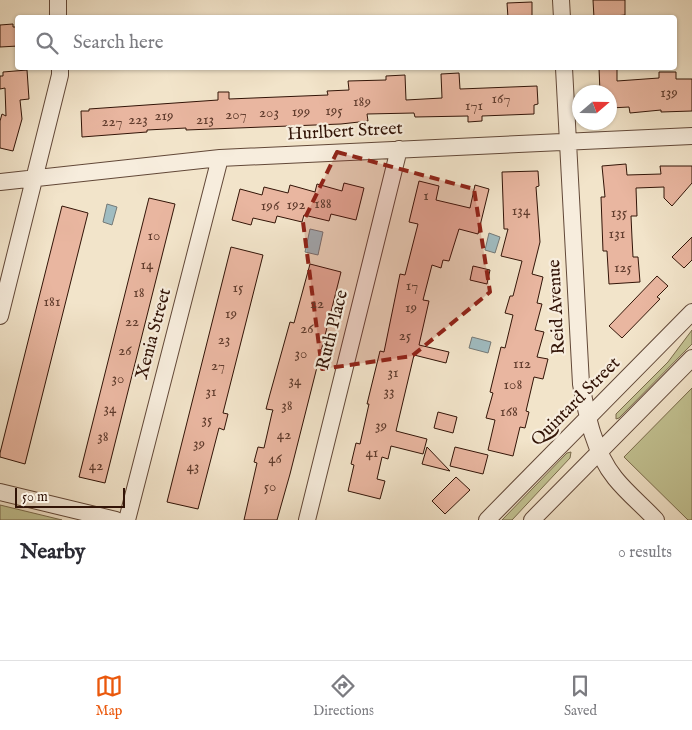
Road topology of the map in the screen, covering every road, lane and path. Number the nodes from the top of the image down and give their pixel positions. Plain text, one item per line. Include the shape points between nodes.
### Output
1 (58, 0) edge
2 (561, 0) edge
3 (58, 15) edge
4 (562, 15) edge
5 (60, 70) edge
6 (564, 70) edge
7 (692, 136) edge
8 (568, 141) junction
9 (399, 150) junction
10 (220, 158) junction
11 (35, 178) junction
12 (0, 182) edge
13 (692, 312) edge
14 (0, 316) edge
15 (692, 358) edge
16 (588, 419) junction
17 (599, 451) junction
18 (0, 492) edge
19 (116, 520) edge
20 (127, 520) edge
21 (306, 520) edge
22 (488, 520) edge
23 (532, 520) edge
24 (656, 520) edge

1 - 3 street
2 - 4 street
5 - 11 street
6 - 8 street, Reid Avenue
7 - 8 street, Hurlbert Street
8 - 9 street, Hurlbert Street
8 - 16 street, Reid Avenue via 581,384
9 - 10 street, Hurlbert Street
9 - 21 street, Ruth Place
10 - 11 street, Hurlbert Street
10 - 20 street, Xenia Street
11 - 12 street, Hurlbert Street
11 - 14 street
13 - 16 street, Quintard Street
15 - 17 street
16 - 17 street, Reid Avenue
16 - 22 street, Quintard Street
17 - 23 street
17 - 24 street, Reid Avenue via 615,478
18 - 19 street

